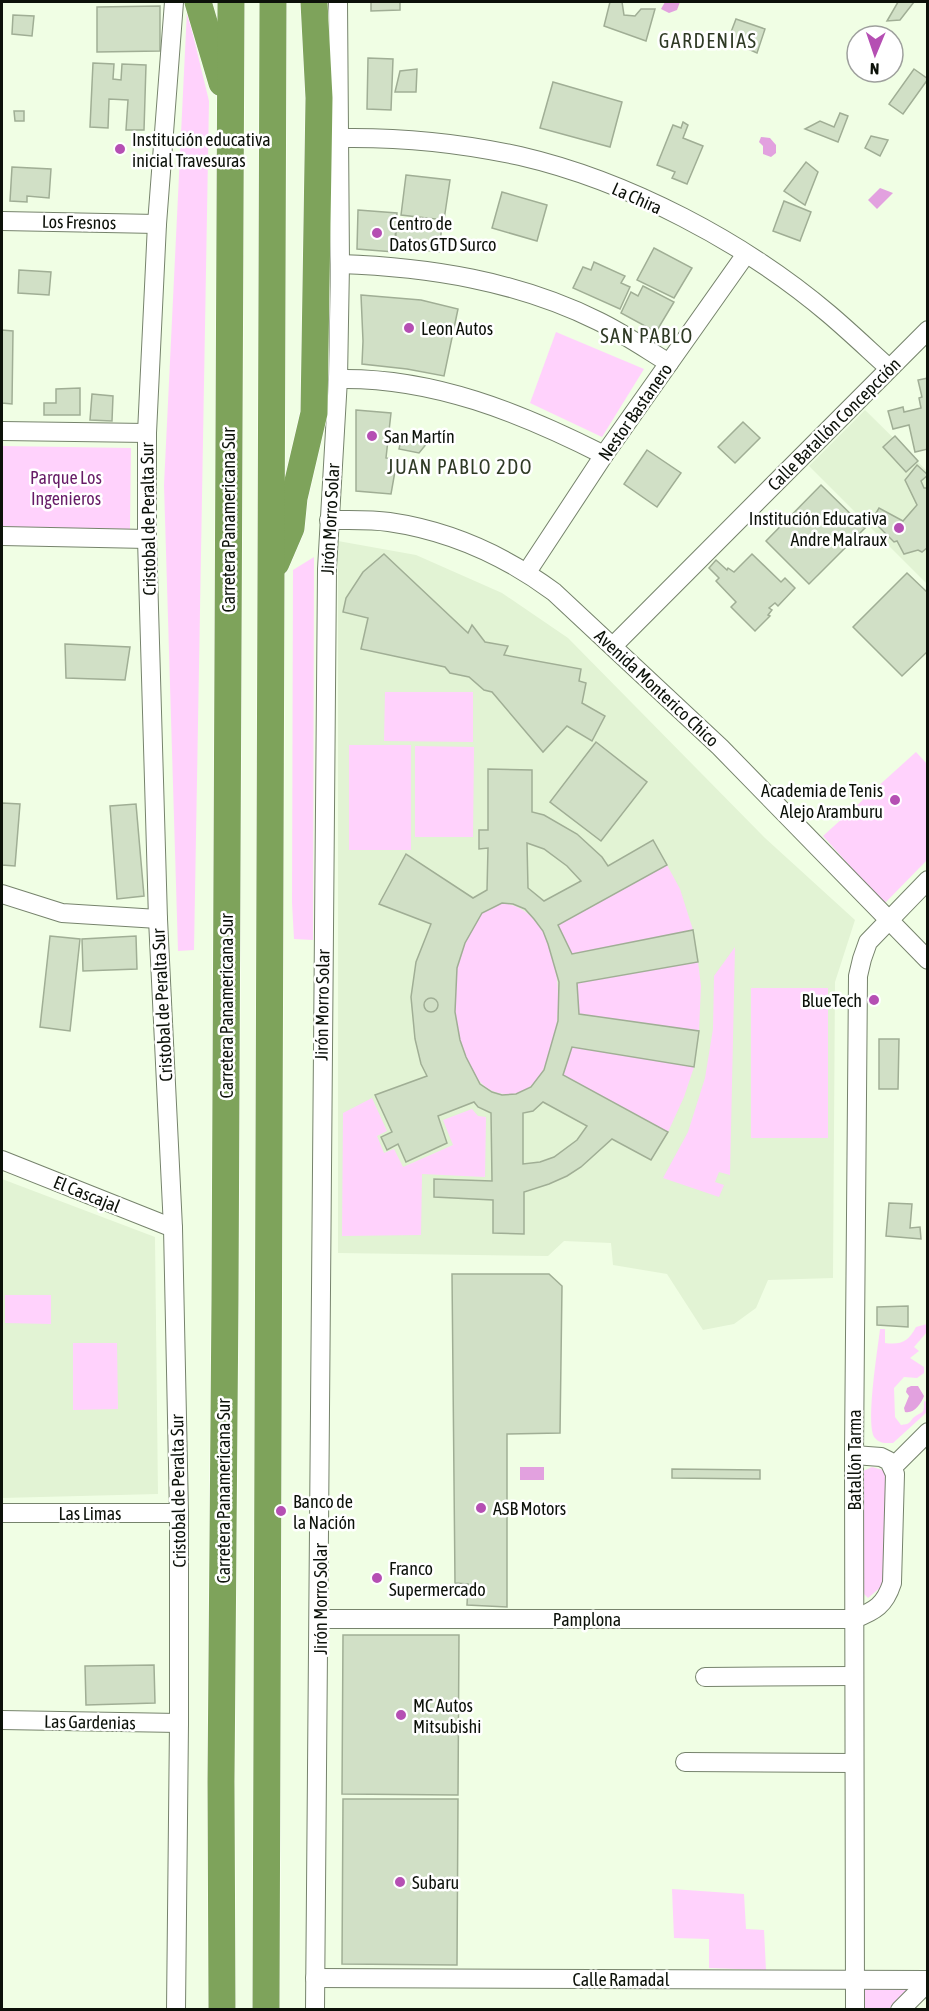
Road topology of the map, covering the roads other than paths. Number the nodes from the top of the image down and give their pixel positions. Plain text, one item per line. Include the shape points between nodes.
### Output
1 (174, 2) edge
2 (198, 2) edge
3 (231, 2) edge
4 (273, 2) edge
5 (286, 2) edge
6 (314, 2) edge
7 (338, 2) edge
8 (271, 94) junction
9 (230, 107) junction
10 (340, 138) junction
11 (2, 221) edge
12 (157, 224) junction
13 (746, 254) junction
14 (340, 264) junction
15 (927, 330) edge
16 (669, 363) junction
17 (890, 368) junction
18 (338, 379) junction
19 (2, 431) edge
20 (147, 433) junction
21 (604, 455) junction
22 (329, 520) junction
23 (2, 536) edge
24 (147, 539) junction
25 (272, 572) junction
26 (527, 572) junction
27 (613, 646) junction
28 (927, 880) edge
29 (2, 894) edge
30 (158, 919) junction
31 (888, 920) junction
32 (927, 960) edge
33 (2, 1160) edge
34 (173, 1228) junction
35 (927, 1432) edge
36 (854, 1455) junction
37 (893, 1467) junction
38 (2, 1513) edge
39 (179, 1513) junction
40 (320, 1619) junction
41 (854, 1619) junction
42 (854, 1676) junction
43 (705, 1677) dead end
44 (2, 1720) edge
45 (179, 1723) junction
46 (685, 1762) dead end
47 (854, 1763) junction
48 (315, 1978) junction
49 (856, 1980) junction
50 (927, 1981) edge
51 (176, 2010) edge
52 (222, 2010) edge
53 (266, 2010) edge
54 (315, 2010) edge
55 (855, 2010) edge
56 (900, 2010) edge

1 - 12 street, Cristobal de Peralta Sur
2 - 9 highway
3 - 9 highway, Carretera Panamericana Sur
4 - 8 highway
5 - 8 highway
6 - 25 highway via 320,98 314,413 291,528
7 - 10 street, Jirón Morro Solar
8 - 25 highway
9 - 52 highway, Carretera Panamericana Sur
10 - 13 street, La Chira via 449,144 521,157 589,177 640,198
10 - 14 street, Jirón Morro Solar
11 - 12 street, Los Fresnos
12 - 20 street, Cristobal de Peralta Sur
13 - 16 street, Nestor Bastanero
13 - 17 street, La Chira via 828,313
14 - 16 street via 422,269 476,278 552,301 599,321
14 - 18 street, Jirón Morro Solar
15 - 17 street, Calle Batallón Concepcción
16 - 21 street, Nestor Bastanero
17 - 27 street, Calle Batallón Concepcción
18 - 21 street via 368,378 482,401 547,426
18 - 22 street, Jirón Morro Solar
19 - 20 street
20 - 24 street, Cristobal de Peralta Sur
21 - 26 street, Nestor Bastanero
22 - 26 street, Avenida Monterico Chico via 387,521 424,528 490,551
22 - 40 street, Jirón Morro Solar via 321,1129
23 - 24 street
24 - 30 street, Cristobal de Peralta Sur
25 - 53 highway
26 - 27 street, Avenida Monterico Chico
27 - 31 street, Avenida Monterico Chico via 720,747
28 - 31 street, Batallón Tarma
29 - 30 street via 62,913
30 - 34 street, Cristobal de Peralta Sur
31 - 32 street, Avenida Monterico Chico
31 - 36 street, Batallón Tarma via 868,942 858,976
33 - 34 street, El Cascajal
34 - 39 street, Cristobal de Peralta Sur
35 - 37 street
36 - 37 street via 881,1457
36 - 41 street, Batallón Tarma
37 - 41 street via 892,1583 879,1606
38 - 39 street, Las Limas
39 - 45 street, Cristobal de Peralta Sur
40 - 41 street, Pamplona
40 - 48 street, Jirón Morro Solar
41 - 42 street, Batallón Tarma
42 - 43 street
42 - 47 street, Batallón Tarma
44 - 45 street, Las Gardenias
45 - 51 street, Cristobal de Peralta Sur
46 - 47 street
47 - 49 street, Batallón Tarma
48 - 49 street, Calle Ramadal
48 - 54 street, Jirón Morro Solar
49 - 50 street, Calle Ramadal
49 - 55 street, Batallón Tarma
50 - 56 street

